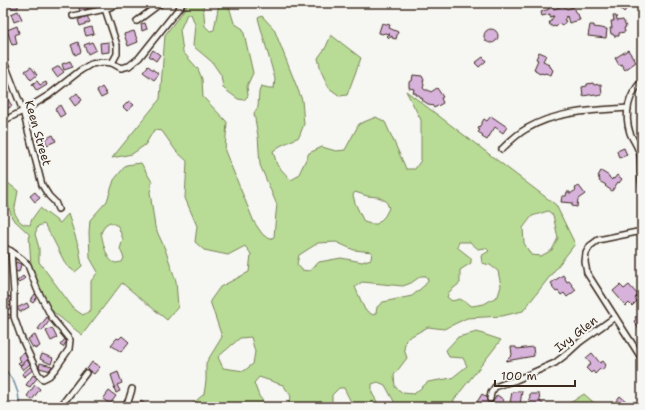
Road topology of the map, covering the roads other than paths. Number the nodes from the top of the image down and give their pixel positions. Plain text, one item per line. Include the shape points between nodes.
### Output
1 (121, 3) edge
2 (161, 3) edge
3 (183, 3) edge
4 (105, 9) junction
5 (73, 16) dead end
6 (137, 21) dead end
7 (3, 59) edge
8 (112, 63) junction
9 (642, 81) edge
10 (628, 108) junction
11 (22, 112) junction
12 (3, 121) edge
13 (502, 149) dead end
14 (642, 184) edge
15 (58, 209) dead end
16 (642, 231) edge
17 (3, 247) edge
18 (11, 251) junction
19 (615, 317) junction
20 (642, 359) edge
21 (86, 373) dead end
22 (132, 388) dead end
23 (490, 399) dead end
24 (60, 407) edge
25 (125, 407) edge

1 - 4 street
2 - 6 street
3 - 8 street via 139,58 129,66 121,68
4 - 5 street
4 - 8 street via 117,45 117,54
7 - 11 street, Keen Street
8 - 11 street via 91,64
9 - 10 street via 631,96
10 - 13 street via 589,110 544,120 524,130
10 - 14 street via 630,134 640,156
11 - 12 street
11 - 15 street, Keen Street via 42,185
16 - 19 street via 598,240 586,253 587,273
17 - 18 street
18 - 18 street via 14,317 38,374 44,379 50,376 69,349 70,340 52,318 28,265
19 - 20 street
19 - 23 street, Ivy Glen via 555,363 495,387
21 - 24 street
22 - 25 street

